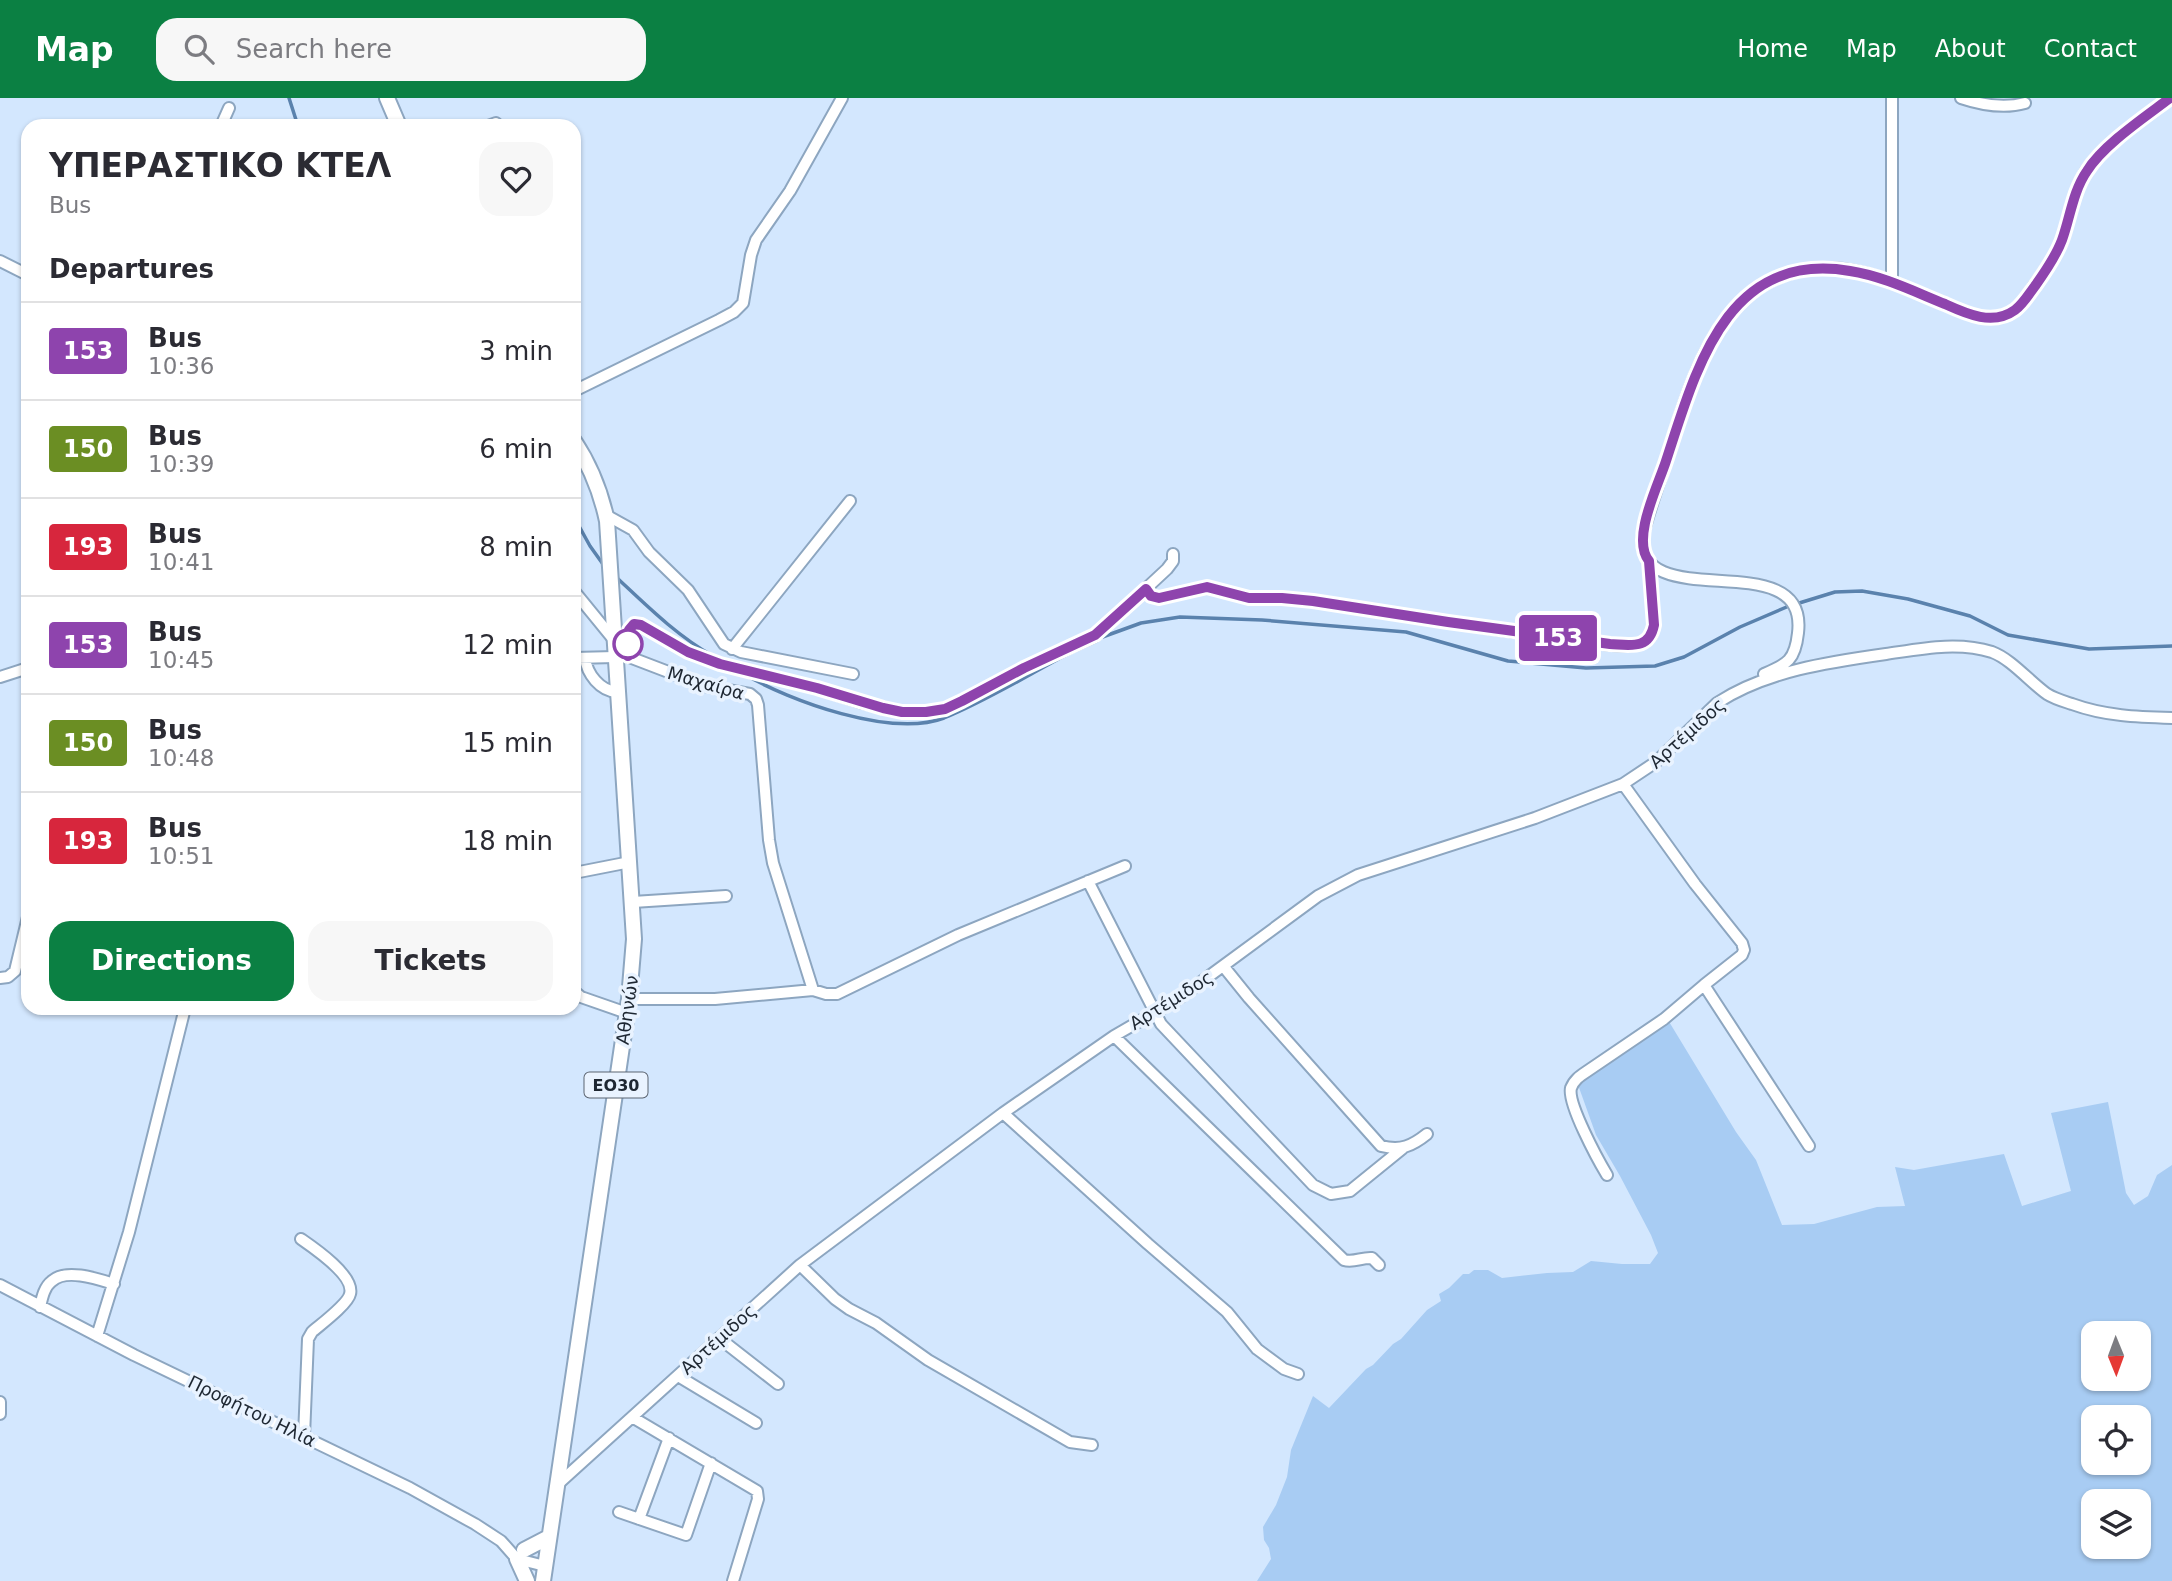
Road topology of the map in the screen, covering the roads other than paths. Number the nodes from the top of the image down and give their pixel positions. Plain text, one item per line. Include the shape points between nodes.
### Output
1 (387, 98) edge
2 (842, 98) edge
3 (1892, 98) edge
4 (1961, 98) edge
5 (2170, 98) edge
6 (2025, 103) dead end
7 (229, 108) dead end
8 (224, 119) edge
9 (396, 119) edge
10 (0, 261) edge
11 (21, 272) edge
12 (1892, 283) junction
13 (581, 388) edge
14 (581, 454) edge
15 (850, 501) dead end
16 (607, 518) junction
17 (1173, 554) dead end
18 (1649, 561) junction
19 (1146, 589) junction
20 (581, 601) edge
21 (732, 649) junction
22 (618, 652) junction
23 (581, 658) edge
24 (581, 661) edge
25 (21, 670) edge
26 (853, 674) dead end
27 (0, 677) edge
28 (617, 692) junction
29 (1729, 695) junction
30 (2172, 718) edge
31 (1623, 784) junction
32 (630, 862) junction
33 (1125, 866) dead end
34 (581, 872) edge
35 (1088, 881) junction
36 (726, 896) dead end
37 (633, 902) junction
38 (21, 946) edge
39 (1224, 967) junction
40 (0, 978) edge
41 (1704, 985) junction
42 (813, 990) junction
43 (581, 997) edge
44 (628, 1006) junction
45 (1155, 1014) junction
46 (184, 1015) edge
47 (1114, 1036) junction
48 (1003, 1113) junction
49 (1427, 1134) dead end
50 (1809, 1146) dead end
51 (1403, 1149) junction
52 (1607, 1175) dead end
53 (301, 1239) dead end
54 (800, 1265) junction
55 (1379, 1265) dead end
56 (114, 1284) junction
57 (0, 1285) edge
58 (40, 1307) junction
59 (97, 1336) junction
60 (719, 1338) junction
61 (1298, 1374) dead end
62 (678, 1376) junction
63 (778, 1384) dead end
64 (0, 1402) edge
65 (0, 1414) edge
66 (632, 1417) junction
67 (756, 1423) dead end
68 (304, 1436) junction
69 (668, 1438) junction
70 (1092, 1445) dead end
71 (711, 1463) junction
72 (558, 1484) junction
73 (619, 1511) dead end
74 (639, 1519) junction
75 (549, 1537) junction
76 (521, 1554) junction
77 (545, 1568) edge
78 (527, 1581) edge
79 (733, 1581) edge

1 - 9 main road
2 - 13 street via 790,191 756,240 741,306
3 - 12 street
4 - 6 street via 1997,106
5 - 12 street via 2088,168 2061,243 2015,310 1984,318
7 - 8 street
10 - 11 street
12 - 18 street via 1833,268 1804,270 1757,289 1728,316 1701,358 1680,412 1643,534
14 - 16 main road, Αθηνών / ΕΟ30
15 - 21 street
16 - 21 street via 634,530 649,552 688,590 722,642
16 - 22 main road, Αθηνών / ΕΟ30
17 - 19 street via 1167,569
18 - 19 street via 1654,625 1648,640 1634,645 1313,601 1249,598 1207,587 1159,598
18 - 29 street via 1684,578 1733,580 1778,590 1794,604 1799,628 1791,659
19 - 22 street via 1095,635 945,709 926,712 889,709 720,664 641,625 634,624
20 - 22 street
21 - 26 street
22 - 23 street
22 - 28 main road, Αθηνών / ΕΟ30
22 - 42 street, Μαχαίρα via 705,686 756,699 773,863
24 - 28 street via 606,690
25 - 27 street
28 - 32 main road, Αθηνών / ΕΟ30
29 - 30 street, Αρτέμιδος via 1797,670 1861,657 1962,647 2006,659 2051,697 2108,715
29 - 31 street, Αρτέμιδος via 1656,762
31 - 39 street, Αρτέμιδος via 1340,883
31 - 41 street via 1744,948 1742,955
32 - 34 street
32 - 37 main road, Αθηνών / ΕΟ30
33 - 35 street
35 - 42 street via 958,935 837,994
35 - 45 street
36 - 37 street
37 - 44 main road, Αθηνών / ΕΟ30
38 - 40 street via 15,971
39 - 45 street, Αρτέμιδος
39 - 51 street via 1381,1146
41 - 50 street
41 - 52 street via 1573,1084 1571,1097
42 - 44 street
43 - 44 street
44 - 72 main road, Αθηνών / ΕΟ30
45 - 47 street, Αρτέμιδος
45 - 51 street via 1182,1048 1324,1192 1350,1191
46 - 56 street
47 - 48 street, Αρτέμιδος
47 - 55 street via 1344,1260 1372,1258
48 - 54 street, Αρτέμιδος
48 - 61 street via 1227,1312 1257,1349
49 - 51 street
53 - 68 street via 326,1258 351,1289 346,1301 308,1339
54 - 60 street, Αρτέμιδος
54 - 70 street via 835,1299 928,1360 1070,1442
56 - 58 street via 89,1276 59,1277 45,1290
56 - 59 street
57 - 58 street, Προφήτου Ηλία
58 - 59 street, Προφήτου Ηλία
59 - 68 street, Προφήτου Ηλία
60 - 62 street, Αρτέμιδος
60 - 63 street
62 - 66 street, Αρτέμιδος
62 - 67 street
64 - 65 street
66 - 69 street
66 - 72 street, Αρτέμιδος
68 - 76 street, Προφήτου Ηλία via 475,1524
69 - 71 street
69 - 74 street
71 - 74 street via 686,1535
71 - 79 street via 754,1488 759,1496
72 - 75 main road, Αθηνών / ΕΟ30
73 - 74 street
75 - 76 main road
75 - 77 main road, Αθηνών / ΕΟ30
76 - 77 street
76 - 78 main road

